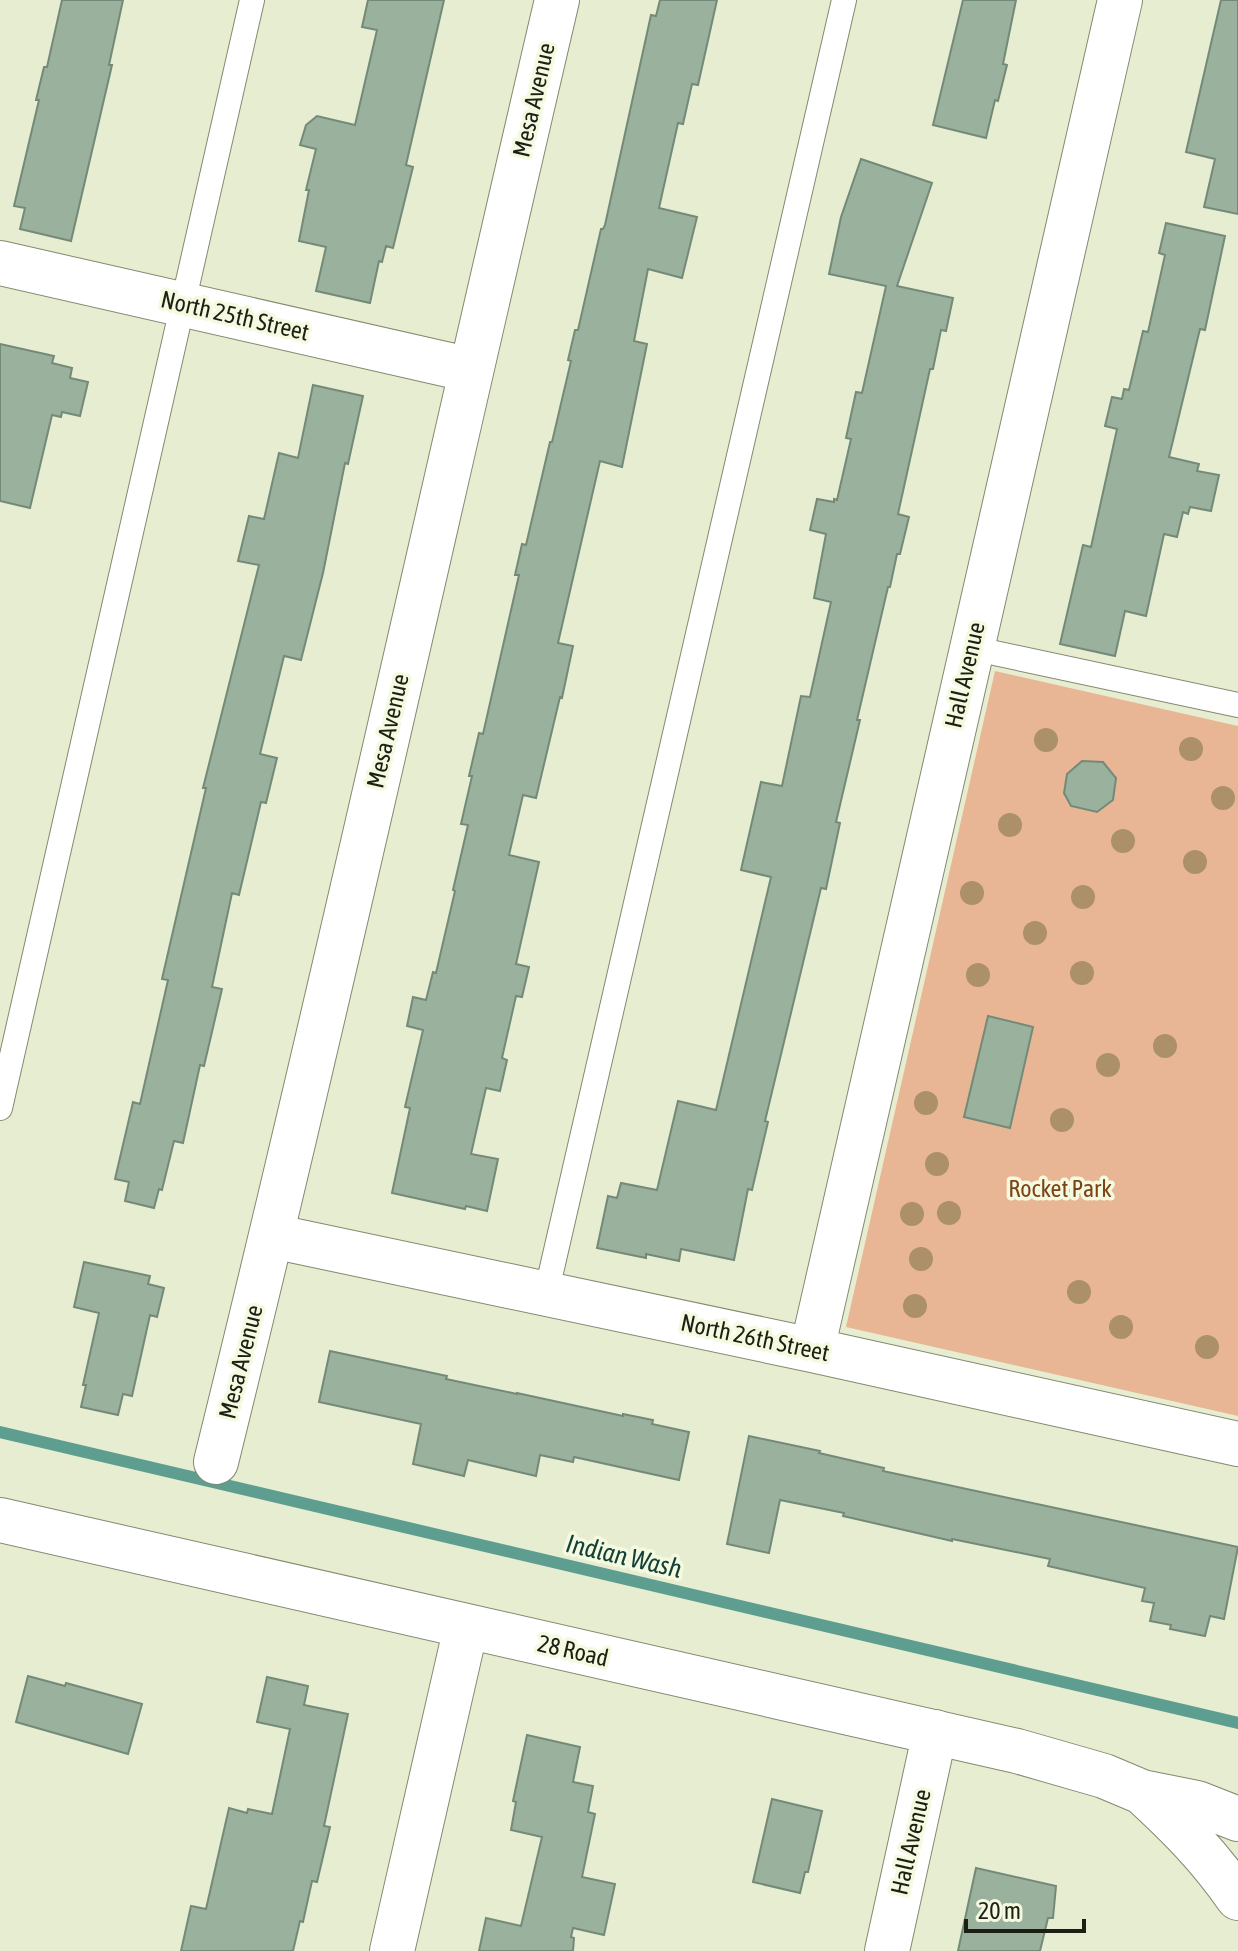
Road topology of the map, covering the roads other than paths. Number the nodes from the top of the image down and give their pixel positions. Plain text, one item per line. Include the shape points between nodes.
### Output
1 (252, 0) edge
2 (557, 0) edge
3 (844, 0) edge
4 (1120, 0) edge
5 (0, 263) edge
6 (181, 304) junction
7 (471, 370) junction
8 (971, 648) junction
9 (1238, 705) edge
10 (0, 1108) edge
11 (272, 1236) junction
12 (546, 1294) junction
13 (812, 1350) junction
14 (1238, 1444) edge
15 (216, 1462) dead end
16 (0, 1520) edge
17 (466, 1627) junction
18 (935, 1732) junction
19 (1142, 1792) junction
20 (1238, 1819) edge
21 (1238, 1898) edge
22 (392, 1951) edge
23 (887, 1951) edge

1 - 6 lane
2 - 7 street, Mesa Avenue
3 - 12 lane
4 - 8 street, Hall Avenue
5 - 6 street, North 25th Street
6 - 7 street, North 25th Street
6 - 10 lane
7 - 11 street, Mesa Avenue
8 - 9 lane
8 - 13 street, Hall Avenue
11 - 12 street, North 26th Street
11 - 15 street, Mesa Avenue
12 - 13 street, North 26th Street
13 - 14 street, North 26th Street
16 - 17 street, 28 Road
17 - 18 street, 28 Road
17 - 22 street
18 - 19 street, 28 Road via 1064,1764
18 - 23 street, Hall Avenue
19 - 20 street, 28 Road via 1197,1803
19 - 21 street, 28 Road via 1186,1833

